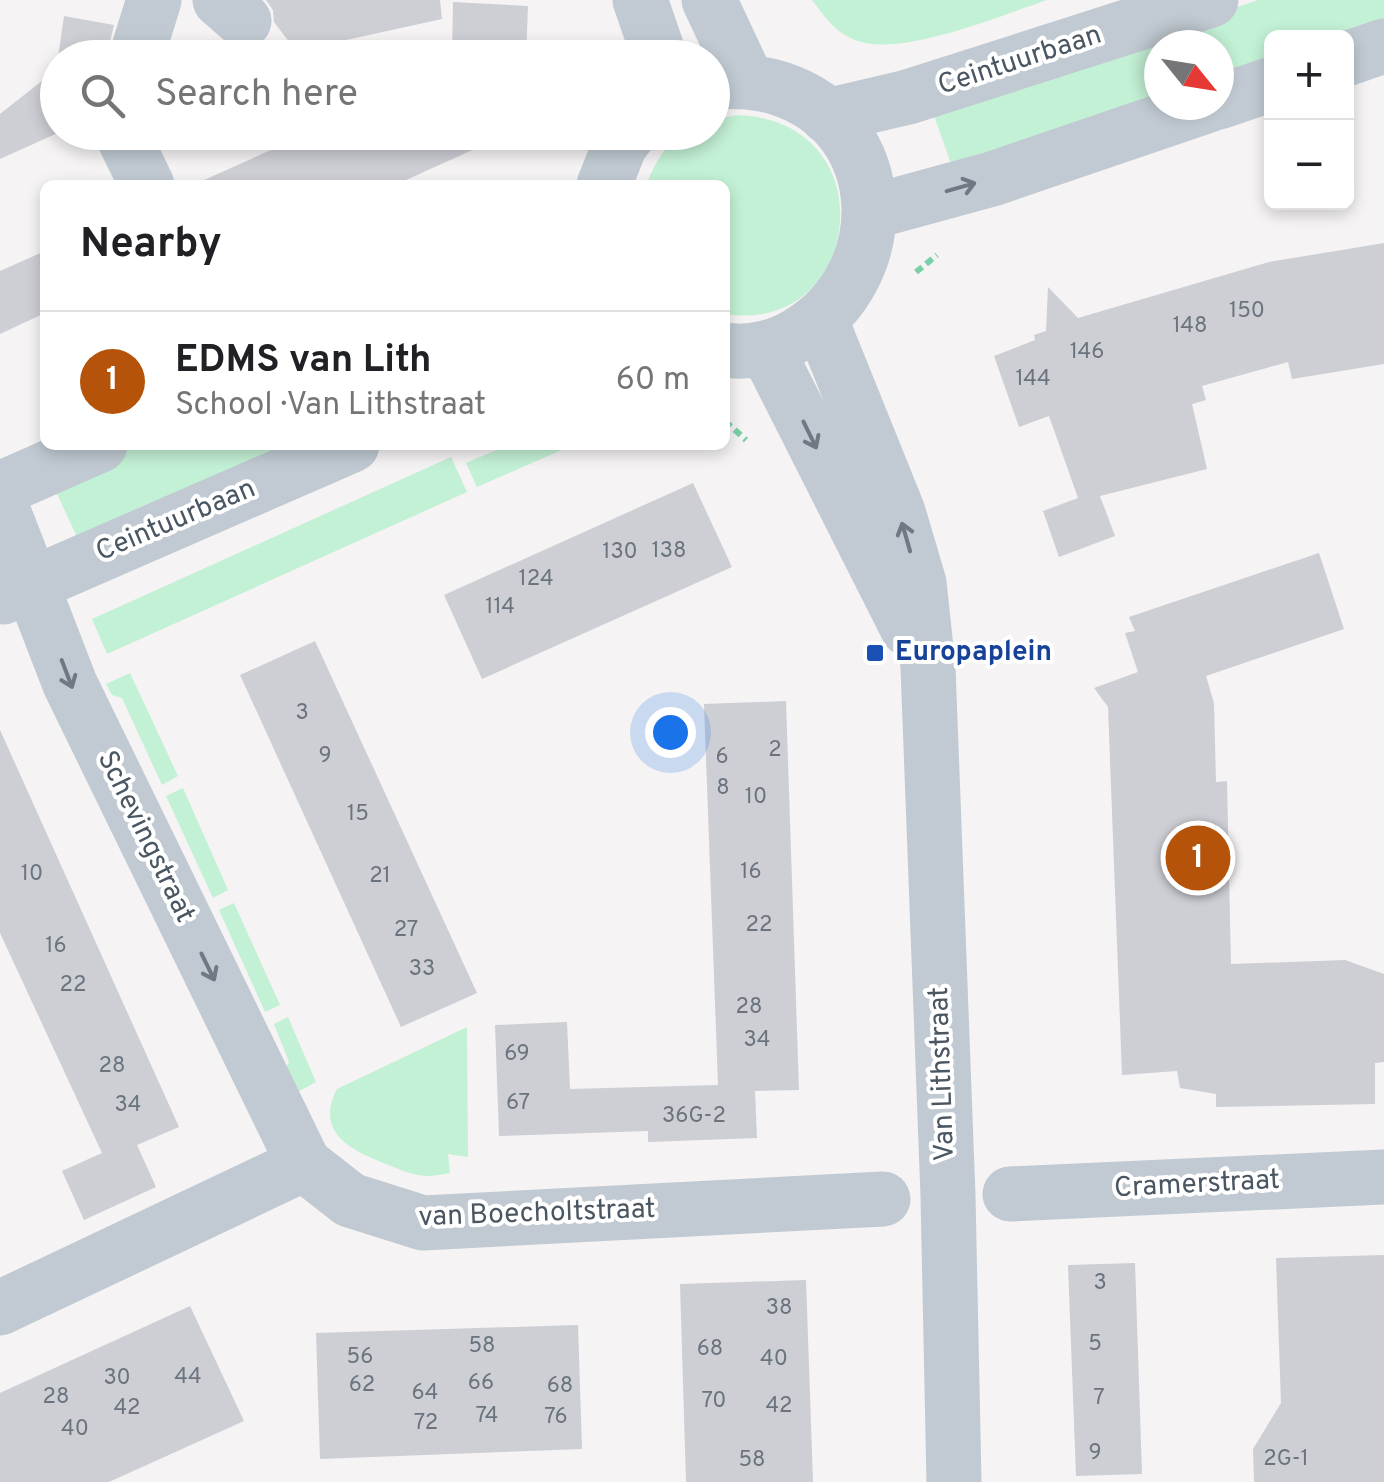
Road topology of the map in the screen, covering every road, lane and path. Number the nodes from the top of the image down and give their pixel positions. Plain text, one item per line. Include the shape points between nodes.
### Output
1 (154, 0) edge
2 (640, 0) edge
3 (709, 0) edge
4 (1212, 0) edge
5 (142, 40) edge
6 (654, 40) edge
7 (719, 40) edge
8 (1384, 46) edge
9 (1354, 56) edge
10 (730, 82) edge
11 (1264, 87) edge
12 (1234, 97) edge
13 (827, 116) junction
14 (1165, 120) edge
15 (130, 150) edge
16 (618, 150) edge
17 (145, 180) edge
18 (606, 180) edge
19 (871, 212) junction
20 (821, 321) junction
21 (745, 349) edge
22 (89, 450) edge
23 (340, 450) edge
24 (0, 489) edge
25 (0, 504) edge
26 (17, 590) edge
27 (928, 667) junction
28 (304, 1164) junction
29 (1384, 1177) edge
30 (1010, 1194) dead end
31 (883, 1199) dead end
32 (0, 1308) edge
33 (954, 1482) edge

1 - 5 street
2 - 6 street
3 - 7 street
4 - 13 street, Ceintuurbaan via 908,97
8 - 9 street
10 - 13 street via 782,89
11 - 12 street
13 - 19 street via 865,176
19 -> 14 street
15 - 17 street
16 - 18 street
19 - 20 street via 865,254 850,288
20 - 21 street via 791,339
27 -> 20 street, Van Lithstraat via 919,584 898,512
21 -> 27 street, Van Lithstraat via 852,524
22 - 24 street
23 - 26 street, Ceintuurbaan
25 - 26 street, Schevingstraat
26 -> 28 street, Schevingstraat via 70,684
27 - 33 street, Van Lithstraat
28 - 31 street, van Boecholtstraat via 350,1200 422,1223
28 - 32 street
29 - 30 street, Cramerstraat

